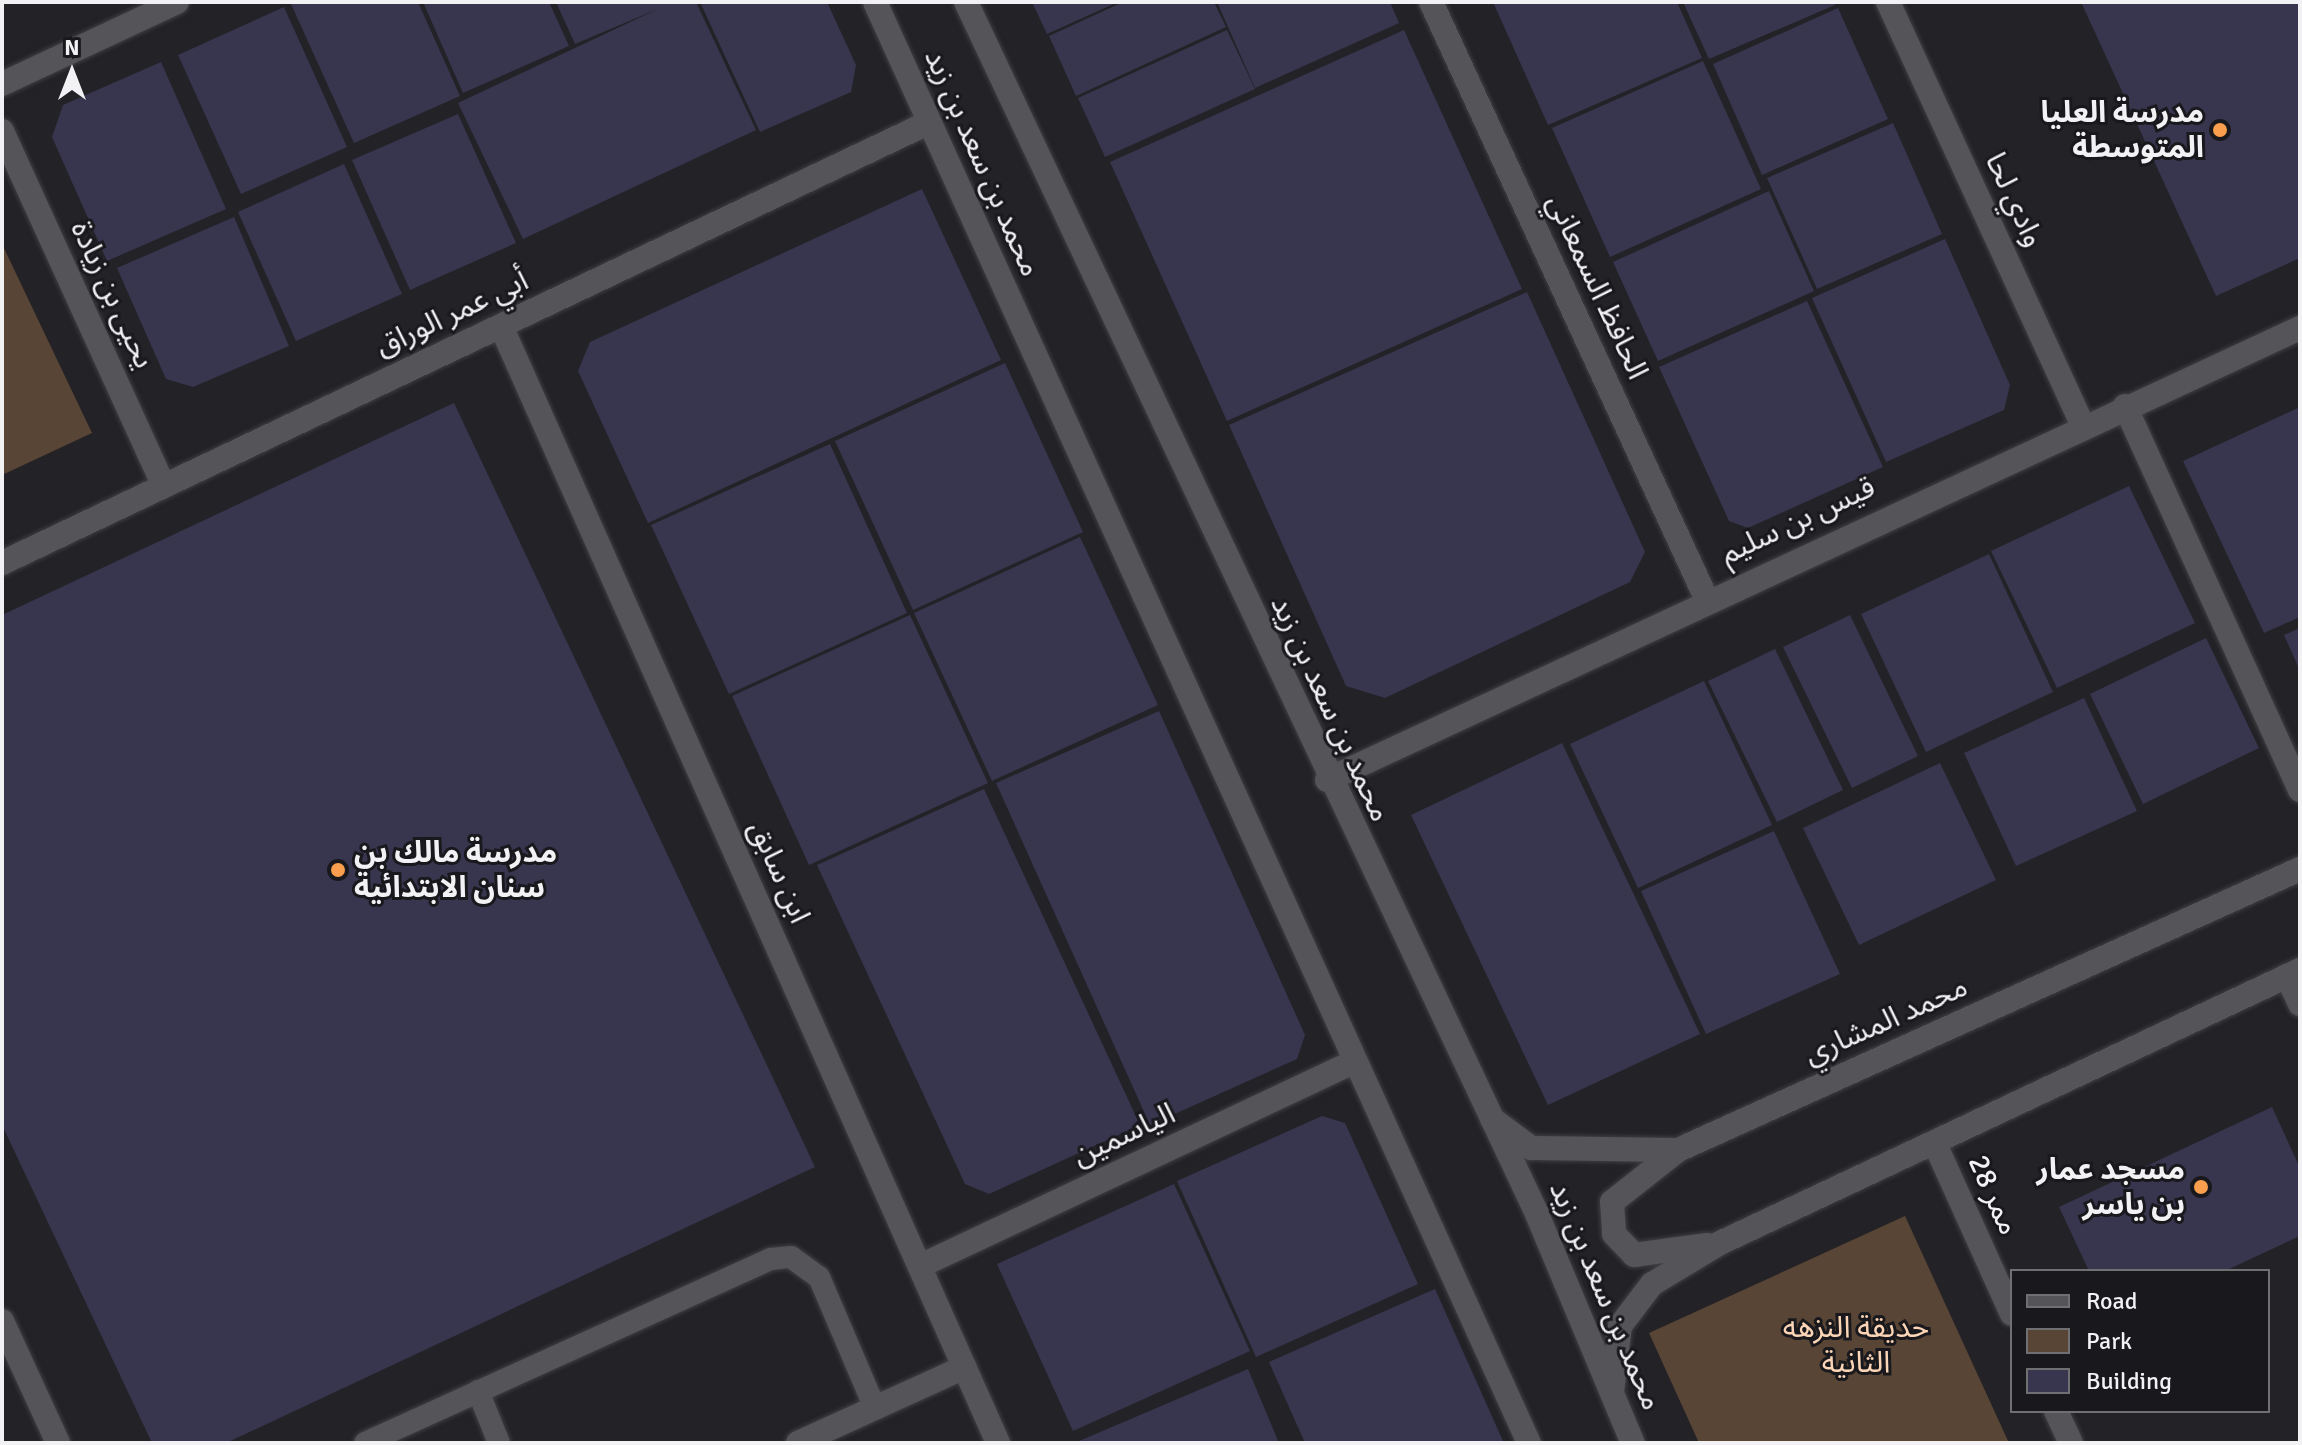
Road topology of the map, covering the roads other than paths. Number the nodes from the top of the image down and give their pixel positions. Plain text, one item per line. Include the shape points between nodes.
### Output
1 (177, 2) edge
2 (875, 2) edge
3 (966, 2) edge
4 (1431, 2) edge
5 (1888, 2) edge
6 (2, 84) edge
7 (928, 123) junction
8 (2, 131) edge
9 (501, 326) junction
10 (2300, 328) edge
11 (2125, 406) junction
12 (2083, 426) junction
13 (164, 486) junction
14 (2, 563) edge
15 (1706, 598) junction
16 (1327, 780) junction
17 (2300, 790) edge
18 (2300, 869) edge
19 (2294, 973) edge
20 (2300, 1004) edge
21 (1355, 1061) junction
22 (1490, 1118) junction
23 (1936, 1146) junction
24 (1678, 1150) junction
25 (1720, 1243) junction
26 (920, 1266) junction
27 (2010, 1310) edge
28 (2, 1321) edge
29 (10, 1358) edge
30 (965, 1367) junction
31 (478, 1391) junction
32 (1612, 1394) junction
33 (875, 1408) junction
34 (2057, 1413) edge
35 (58, 1443) edge
36 (365, 1443) edge
37 (499, 1443) edge
38 (798, 1443) edge
39 (998, 1443) edge
40 (1529, 1443) edge
41 (1633, 1443) edge
42 (2071, 1443) edge

1 - 6 street
2 - 7 street, محمد بن سعد بن زيد
3 - 16 street, محمد بن سعد بن زيد
4 - 15 street, الحافظ السمعاني
5 - 12 street, وادي لحا
7 - 9 street, أبي عمر الوراق
7 - 21 street, محمد بن سعد بن زيد
8 - 13 street, يحيى بن زيادة
9 - 13 street, أبي عمر الوراق
9 - 26 street, ابن سابق
10 - 11 street, قيس بن سليم
11 - 12 street, قيس بن سليم
11 - 17 street
12 - 15 street, قيس بن سليم
13 - 14 street, أبي عمر الوراق
15 - 16 street, قيس بن سليم
16 - 22 street, محمد بن سعد بن زيد
18 - 24 street, محمد المشاري
19 - 20 street
19 - 23 street
21 - 26 street, الياسمين
21 - 40 street, محمد بن سعد بن زيد
22 - 24 street, محمد المشاري via 1531,1148
22 - 32 street, محمد بن سعد بن زيد
23 - 25 street
23 - 27 street, ممر 28
24 - 25 street via 1612,1202 1614,1234 1634,1255
25 - 32 street via 1652,1284 1620,1326
26 - 30 street, ابن سابق
28 - 29 street
29 - 35 street
30 - 33 street
30 - 39 street, ابن سابق
31 - 33 lane via 771,1259 791,1257 819,1277
31 - 36 lane
31 - 37 lane
32 - 41 street, محمد بن سعد بن زيد
33 - 38 street
34 - 42 street

